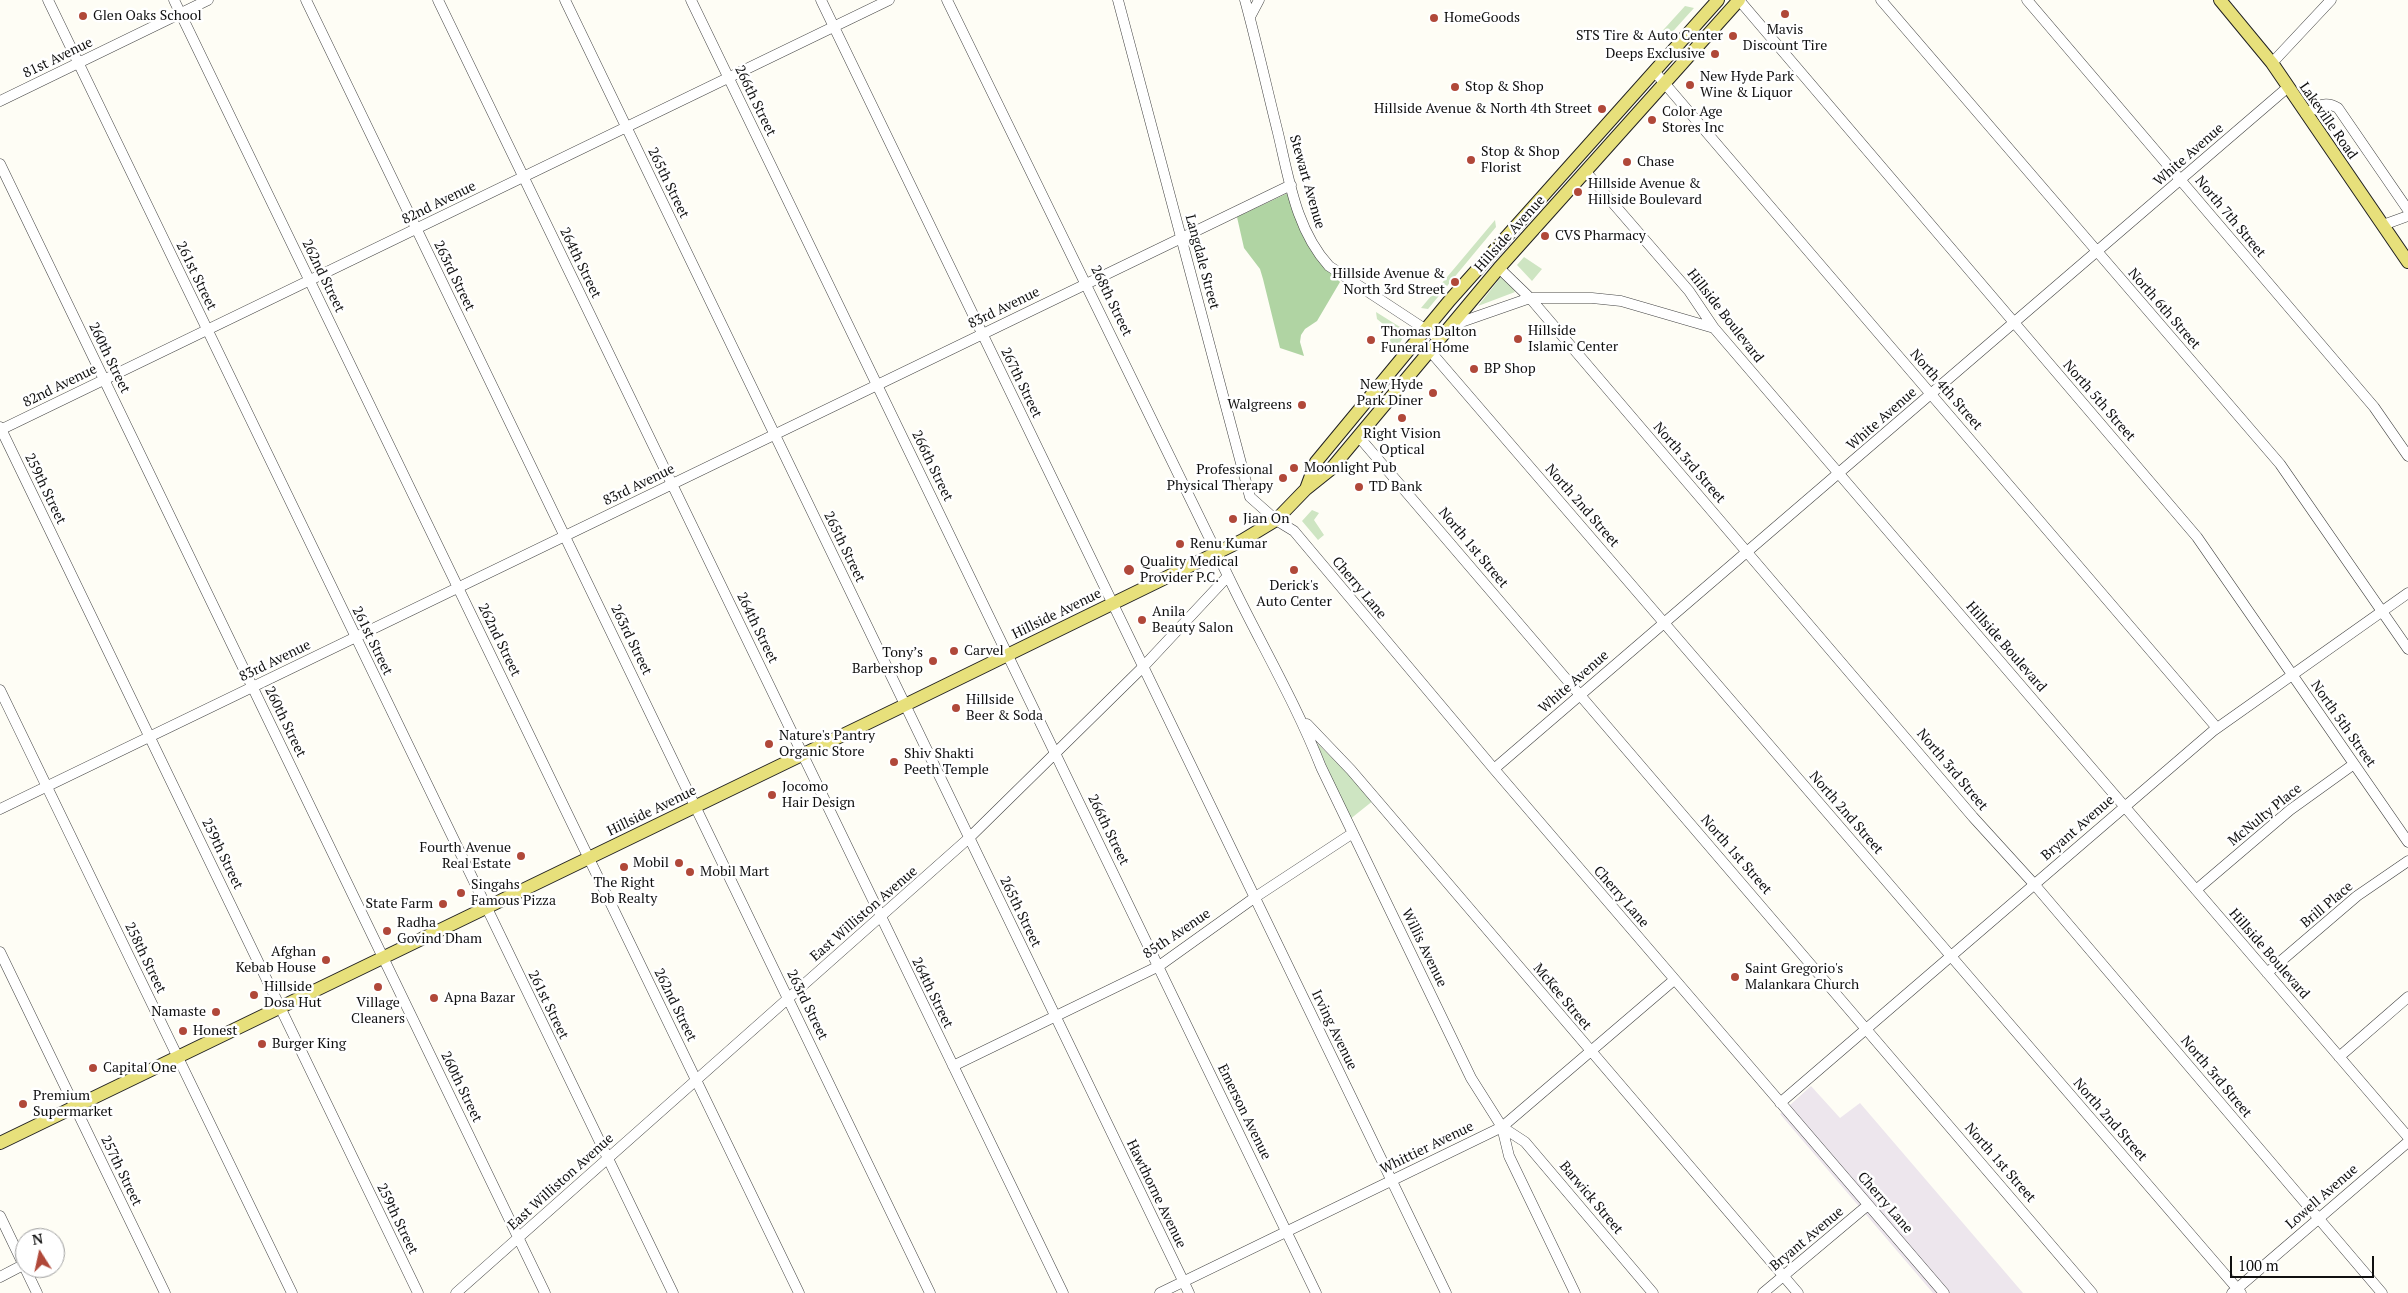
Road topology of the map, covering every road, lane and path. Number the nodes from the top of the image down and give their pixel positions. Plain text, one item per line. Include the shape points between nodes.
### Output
1 (48, 0) edge
2 (174, 0) edge
3 (208, 0) edge
4 (306, 0) edge
5 (438, 0) edge
6 (565, 0) edge
7 (691, 0) edge
8 (821, 0) edge
9 (888, 0) edge
10 (946, 0) edge
11 (1118, 0) edge
12 (1245, 0) edge
13 (1259, 0) edge
14 (1718, 0) edge
15 (1739, 0) edge
16 (1882, 0) edge
17 (2027, 0) edge
18 (2220, 0) edge
19 (2331, 0) edge
20 (180, 13) junction
21 (1250, 17) junction
22 (834, 28) junction
23 (2272, 63) junction
24 (78, 64) junction
25 (1654, 71) junction
26 (729, 78) junction
27 (1664, 82) junction
28 (2287, 88) junction
29 (0, 101) edge
30 (2306, 114) junction
31 (626, 128) junction
32 (0, 164) edge
33 (1586, 172) junction
34 (523, 178) junction
35 (2180, 180) junction
36 (1290, 185) junction
37 (2408, 210) edge
38 (2408, 216) edge
39 (2383, 225) junction
40 (417, 229) junction
41 (1181, 238) junction
42 (2097, 252) junction
43 (2408, 262) edge
44 (1499, 268) junction
45 (310, 281) junction
46 (1087, 284) junction
47 (1530, 298) junction
48 (2014, 323) junction
49 (1714, 328) junction
50 (1425, 329) junction
51 (207, 330) junction
52 (982, 334) junction
53 (1444, 335) junction
54 (1430, 351) junction
55 (104, 380) junction
56 (877, 385) junction
57 (1931, 394) junction
58 (0, 429) edge
59 (774, 434) junction
60 (1359, 436) junction
61 (2408, 456) edge
62 (1840, 474) junction
63 (672, 484) junction
64 (1306, 488) junction
65 (1276, 520) junction
66 (565, 536) junction
67 (1747, 551) junction
68 (1218, 552) junction
69 (1228, 576) junction
70 (458, 588) junction
71 (2408, 593) edge
72 (1112, 604) junction
73 (2382, 611) junction
74 (1247, 615) joint
75 (1664, 622) junction
76 (355, 637) junction
77 (2408, 649) edge
78 (1008, 655) junction
79 (1143, 667) junction
80 (2292, 674) junction
81 (253, 687) junction
82 (0, 690) edge
83 (1580, 694) junction
84 (905, 706) junction
85 (1303, 721) junction
86 (2217, 728) junction
87 (150, 736) junction
88 (1056, 754) junction
89 (802, 755) junction
90 (2354, 764) junction
91 (1494, 769) junction
92 (1197, 779) joint
93 (47, 786) junction
94 (2124, 806) junction
95 (696, 807) junction
96 (0, 809) edge
97 (1353, 833) junction
98 (969, 838) junction
99 (2408, 842) edge
100 (589, 858) junction
101 (2408, 861) edge
102 (2034, 884) junction
103 (2196, 890) junction
104 (1254, 898) junction
105 (486, 908) junction
106 (881, 918) junction
107 (1147, 943) joint
108 (0, 952) edge
109 (1951, 955) junction
110 (383, 958) junction
111 (1159, 966) junction
112 (2267, 973) junction
113 (1674, 980) junction
114 (2408, 997) edge
115 (788, 998) junction
116 (280, 1007) junction
117 (1055, 1016) junction
118 (1866, 1028) junction
119 (1591, 1051) junction
120 (178, 1057) junction
121 (2339, 1057) junction
122 (952, 1066) junction
123 (696, 1081) junction
124 (1780, 1103) junction
125 (75, 1107) junction
126 (1098, 1107) joint
127 (1502, 1127) junction
128 (2408, 1137) edge
129 (2408, 1142) edge
130 (0, 1143) edge
131 (608, 1158) junction
132 (1392, 1181) junction
133 (1868, 1205) junction
134 (0, 1216) edge
135 (2318, 1219) junction
136 (1287, 1232) junction
137 (518, 1238) junction
138 (15, 1247) edge
139 (15, 1270) edge
140 (1784, 1276) junction
141 (0, 1277) edge
142 (30, 1278) edge
143 (1184, 1282) junction
144 (2237, 1291) edge
145 (37, 1293) edge
146 (165, 1293) edge
147 (292, 1293) edge
148 (418, 1293) edge
149 (456, 1293) edge
150 (545, 1293) edge
151 (673, 1293) edge
152 (799, 1293) edge
153 (930, 1293) edge
154 (1062, 1293) edge
155 (1160, 1293) edge
156 (1189, 1293) edge
157 (1316, 1293) edge
158 (1446, 1293) edge
159 (1575, 1293) edge
160 (1653, 1293) edge
161 (1764, 1293) edge
162 (1798, 1293) edge
163 (1944, 1293) edge
164 (2092, 1293) edge
165 (2382, 1293) edge

1 - 24 street, 261st Street
2 - 20 street, 262nd Street
3 - 20 street, 81st Avenue
4 - 40 street, 263rd Street
5 - 34 street, 264th Street
6 - 31 street, 265th Street
7 - 26 street, 266th Street
8 - 22 street, 267th Street
9 - 22 street, 82nd Avenue
10 - 46 street, 268th Street
11 - 41 street, Langdale Street
12 - 21 street, Stewart Avenue
13 - 21 street
14 - 25 main road, Hillside Avenue
15 - 27 main road, Hillside Avenue
15 - 48 street, North 5th Street
16 - 42 street, North 6th Street
17 - 35 street, North 7th Street
18 - 23 main road, Lakeville Road
19 - 23 street
20 - 24 street, 81st Avenue
20 - 45 street, 262nd Street
21 - 36 street, Stewart Avenue
22 - 26 street, 82nd Avenue
22 - 52 street, 267th Street
23 - 28 main road, Lakeville Road
24 - 29 street, 81st Avenue
24 - 51 street, 261st Street
25 - 27 street, North 4th Street
25 - 50 main road, Hillside Avenue
26 - 31 street, 82nd Avenue
26 - 56 street, 266th Street
27 - 33 main road, Hillside Avenue
27 - 57 street, North 4th Street
28 - 30 main road, Lakeville Road
28 - 35 street, White Avenue
30 - 37 street via 2322,104 2329,103 2338,108
30 - 39 main road, Lakeville Road
31 - 34 street, 82nd Avenue
31 - 59 street, 265th Street
32 - 55 street, 260th Street
33 - 44 main road, Hillside Avenue
33 - 49 street, Hillside Boulevard via 1689,291
34 - 40 street, 82nd Avenue
34 - 63 street, 264th Street
35 - 42 street, White Avenue
35 - 61 street, North 7th Street via 2374,407
36 - 41 street, 83rd Avenue
36 - 50 street, Stewart Avenue via 1308,237 1324,260 1340,274
38 - 39 street
39 - 43 main road, Lakeville Road
40 - 45 street, 82nd Avenue
40 - 66 street, 263rd Street
41 - 46 street, 83rd Avenue
41 - 65 street, Langdale Street via 1250,497
42 - 48 street, White Avenue
42 - 73 street, North 6th Street via 2280,464
44 - 47 street, North 3rd Street
44 - 53 main road, Hillside Avenue
45 - 51 street, 82nd Avenue
45 - 70 street, 262nd Street
46 - 52 street, 83rd Avenue
46 - 68 street, 268th Street
47 - 49 street via 1621,301
47 - 53 street via 1464,321
47 - 67 street, North 3rd Street
48 - 57 street, White Avenue
48 - 80 street, North 5th Street via 2198,538
49 - 62 street, Hillside Boulevard
50 - 53 street, Stewart Avenue
50 - 64 main road, Hillside Avenue via 1316,462
51 - 55 street, 82nd Avenue
51 - 76 street, 261st Street
52 - 56 street, 83rd Avenue
52 - 72 street, 267th Street
53 - 54 main road, Hillside Avenue
54 - 60 main road, Hillside Avenue
54 - 75 street, North 2nd Street
55 - 58 street, 82nd Avenue
55 - 81 street, 260th Street
56 - 59 street, 83rd Avenue
56 - 78 street, 266th Street
57 - 62 street, White Avenue
57 - 86 street, North 4th Street
58 - 87 street, 259th Street
59 - 63 street, 83rd Avenue
59 - 84 street, 265th Street
60 - 64 main road, Hillside Avenue via 1331,469
60 - 83 street, North 1st Street
62 - 67 street, White Avenue
62 - 94 street, Hillside Boulevard
63 - 66 street, 83rd Avenue
63 - 89 street, 264th Street
64 - 65 main road, Hillside Avenue
65 - 68 main road, Hillside Avenue
65 - 91 street, Cherry Lane via 1294,531
66 - 70 street, 83rd Avenue
66 - 95 street, 263rd Street
67 - 75 street, White Avenue
67 - 102 street, North 3rd Street
68 - 69 street, 268th Street
68 - 72 main road, Hillside Avenue
69 - 74 street, 268th Street
69 - 79 street, East Williston Avenue
70 - 76 street, 83rd Avenue
70 - 100 street, 262nd Street
71 - 73 street, Bryant Avenue
72 - 78 main road, Hillside Avenue
72 - 79 street, 267th Street
73 - 77 street, North 6th Street
73 - 80 street, Bryant Avenue
74 - 85 street, Willis Avenue
75 - 83 street, White Avenue
75 - 109 street, North 2nd Street
76 - 81 street, 83rd Avenue
76 - 105 street, 261st Street
78 - 84 main road, Hillside Avenue
78 - 88 street, 266th Street
79 - 88 street, East Williston Avenue
79 - 92 street, 267th Street
80 - 86 street, Bryant Avenue
80 - 90 street, North 5th Street
81 - 87 street, 83rd Avenue
81 - 110 street, 260th Street
82 - 93 street, 258th Street
83 - 91 street, White Avenue
83 - 118 street, North 1st Street
84 - 89 main road, Hillside Avenue
84 - 98 street, 265th Street
85 - 97 street, Willis Avenue
85 - 119 street, McKee Street via 1351,770
86 - 94 street, Bryant Avenue
87 - 93 street, 83rd Avenue
87 - 116 street, 259th Street
88 - 98 street, East Williston Avenue
88 - 107 street, 266th Street
89 - 95 main road, Hillside Avenue
89 - 106 street, 264th Street
90 - 99 street, North 5th Street
90 - 103 street, McNulty Place via 2290,810
91 - 113 street, Cherry Lane
92 - 104 street, Irving Avenue
93 - 96 street, 83rd Avenue
93 - 120 street, 258th Street
94 - 102 street, Bryant Avenue
94 - 103 street, Hillside Boulevard
95 - 100 main road, Hillside Avenue
95 - 115 street, 263rd Street
97 - 104 street, 85th Avenue
97 - 127 street, Willis Avenue via 1471,1078
98 - 106 street, East Williston Avenue
98 - 117 street, 265th Street
100 - 105 main road, Hillside Avenue
100 - 123 street, 262nd Street
101 - 112 street, Brill Place via 2357,896
102 - 109 street, Bryant Avenue
102 - 135 street, North 3rd Street
103 - 112 street, Hillside Boulevard
104 - 111 street, 85th Avenue
104 - 132 street, Irving Avenue
105 - 110 main road, Hillside Avenue
105 - 131 street, 261st Street
106 - 115 street, East Williston Avenue
106 - 122 street, 264th Street
107 - 111 street, Emerson Avenue
108 - 125 street, 257th Street
109 - 118 street, Bryant Avenue
109 - 144 street, North 2nd Street
110 - 116 main road, Hillside Avenue
110 - 137 street, 260th Street
111 - 117 street, 85th Avenue
111 - 136 street, Emerson Avenue
112 - 121 street, Hillside Boulevard
113 - 119 street, Whittier Avenue
113 - 124 street, Cherry Lane
114 - 121 street
115 - 123 street, East Williston Avenue
115 - 153 street, 263rd Street
116 - 120 main road, Hillside Avenue
116 - 148 street, 259th Street
117 - 122 street, 85th Avenue
117 - 126 street, 265th Street
118 - 124 street, Bryant Avenue
118 - 164 street, North 1st Street
119 - 127 street, Whittier Avenue
119 - 140 street, McKee Street
120 - 125 main road, Hillside Avenue
120 - 147 street, 258th Street
121 - 128 street, Hillside Boulevard
122 - 154 street, 264th Street
123 - 131 street, East Williston Avenue
123 - 152 street, 262nd Street
124 - 133 street, Cherry Lane
125 - 130 main road, Hillside Avenue
125 - 146 street, 257th Street
126 - 143 street, Hawthorne Avenue
127 - 132 street, Whittier Avenue
127 - 159 street, Willis Avenue via 1509,1156
127 - 160 street, Barwick Street via 1525,1142
129 - 135 street, Lowell Avenue
131 - 137 street, East Williston Avenue
131 - 151 street, 261st Street
132 - 136 street, Whittier Avenue
132 - 158 street, Irving Avenue
133 - 140 street, Bryant Avenue
133 - 163 street, Cherry Lane
134 - 138 street
135 - 144 street, Lowell Avenue
135 - 165 street, North 3rd Street
136 - 143 street, Whittier Avenue
136 - 157 street, Emerson Avenue
137 - 149 street, East Williston Avenue
137 - 150 street, 260th Street
139 - 141 street
140 - 161 street, Bryant Avenue
140 - 162 street, McKee Street
142 - 145 street
143 - 155 street, Whittier Avenue
143 - 156 street, Hawthorne Avenue

